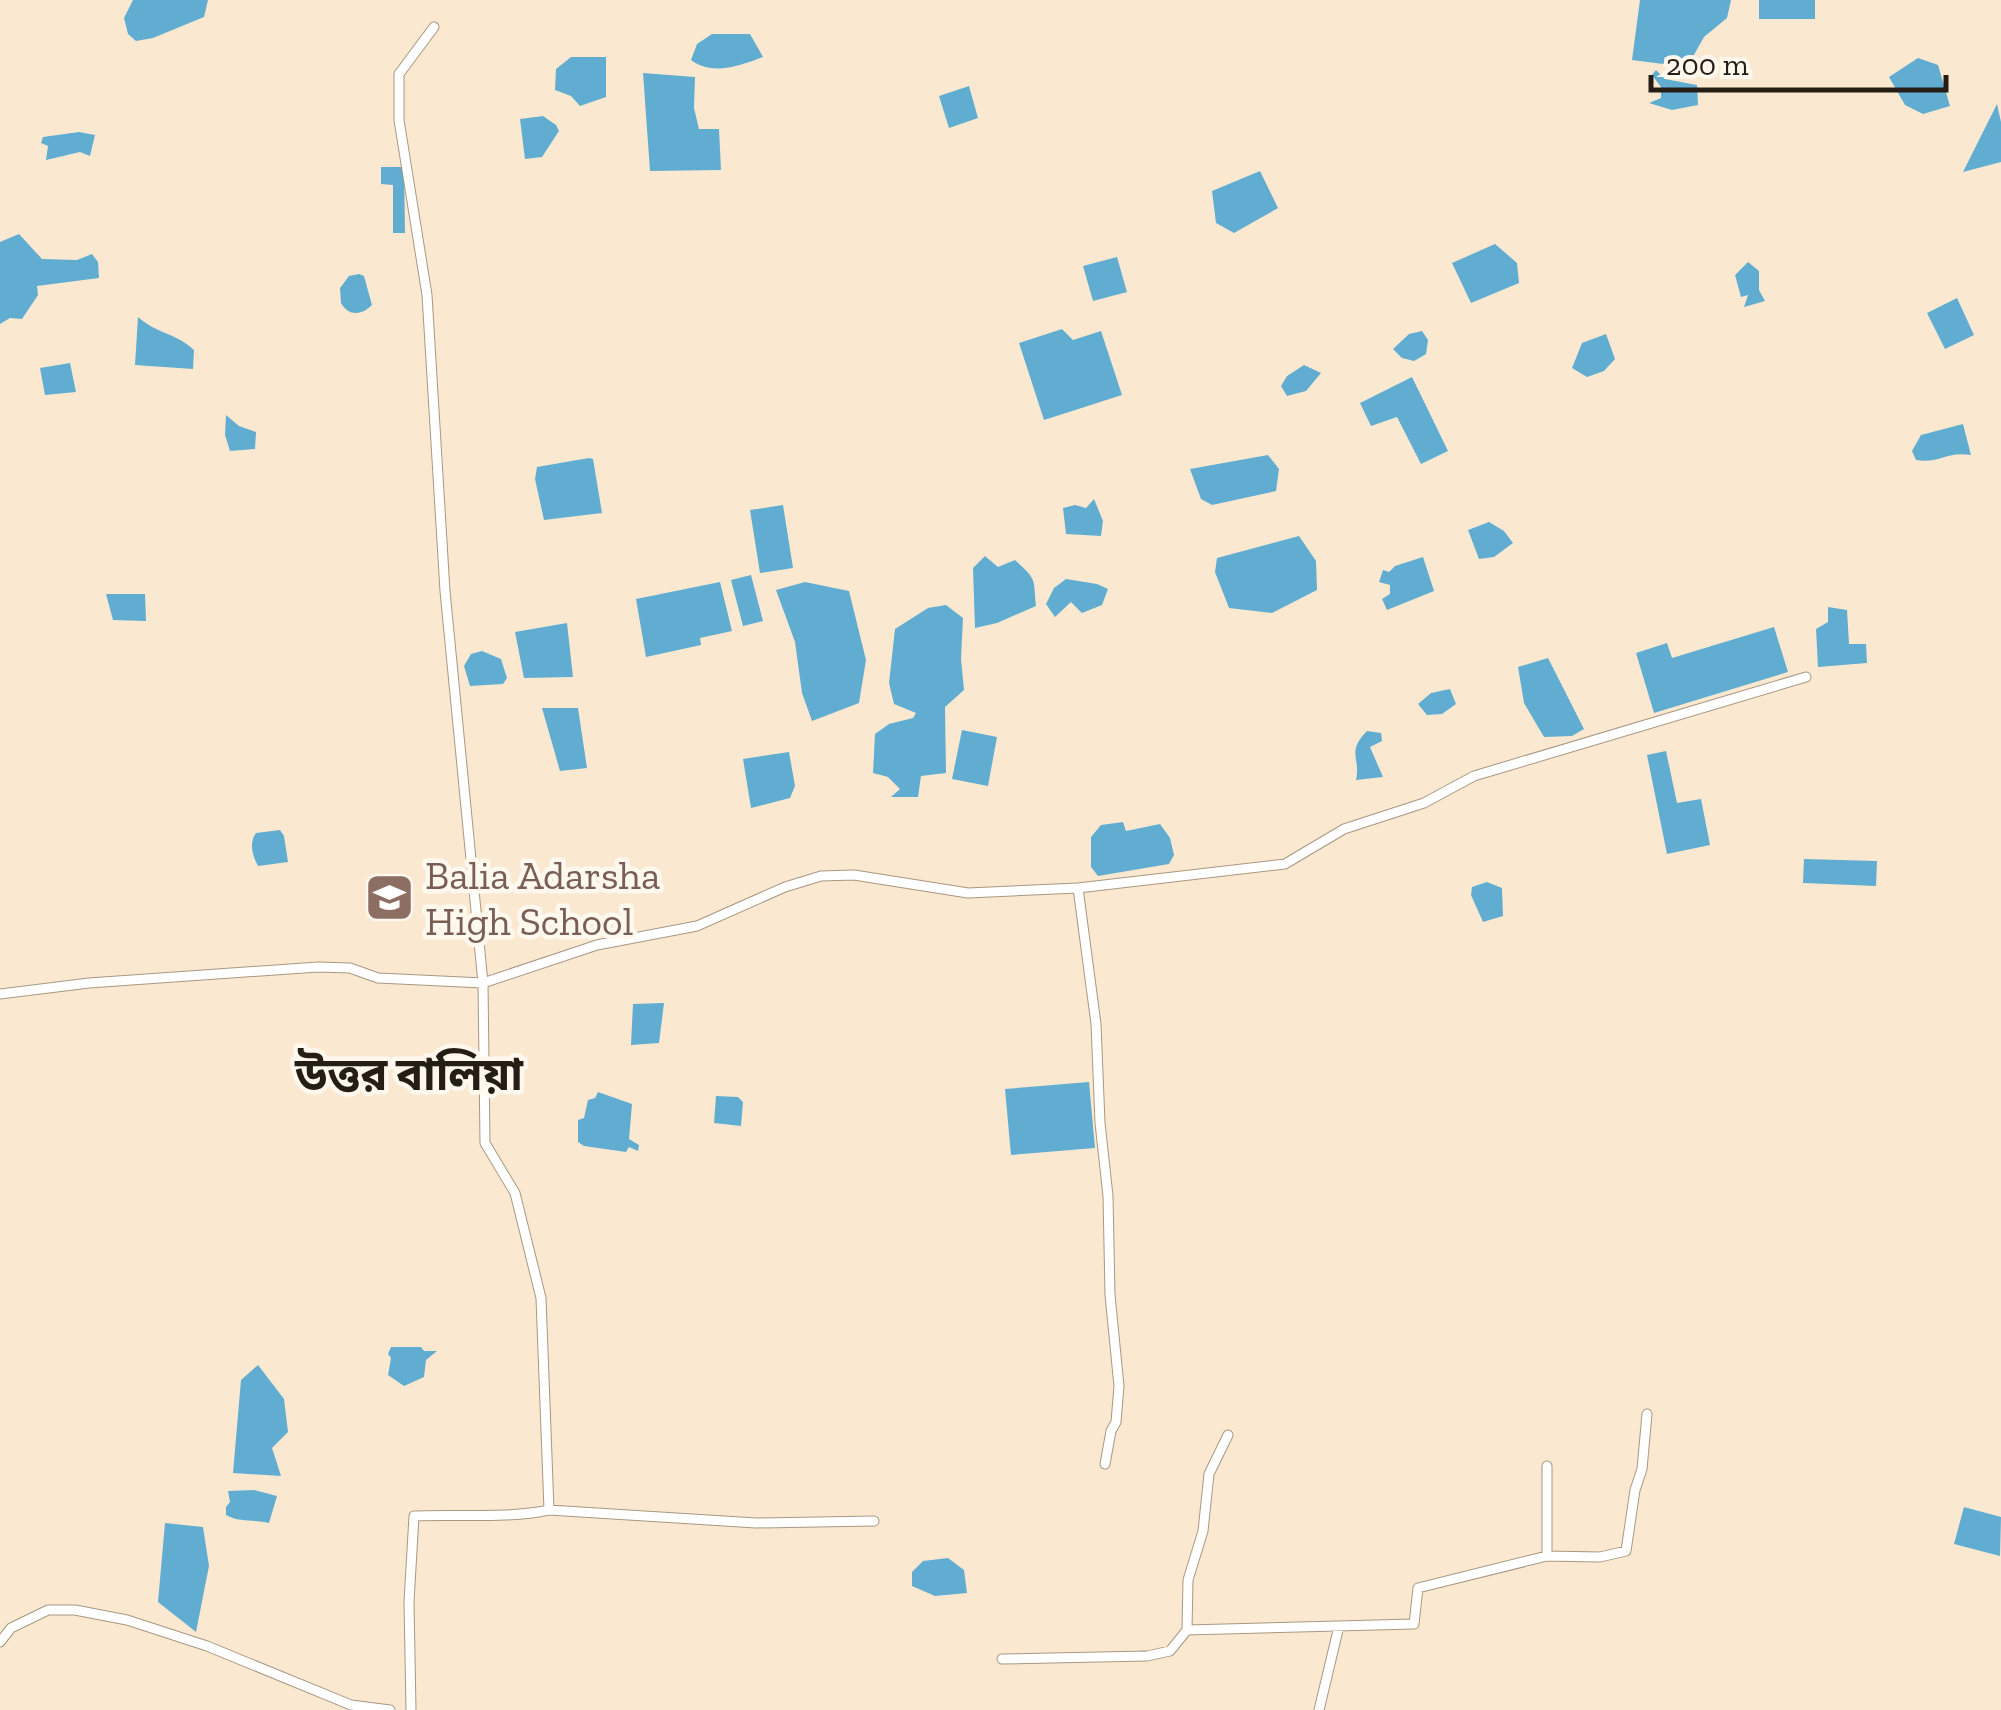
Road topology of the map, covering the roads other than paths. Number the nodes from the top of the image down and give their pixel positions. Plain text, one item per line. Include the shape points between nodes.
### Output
1 (434, 27) dead end
2 (1806, 677) dead end
3 (1078, 888) junction
4 (483, 983) junction
5 (0, 994) edge
6 (1647, 1414) dead end
7 (1228, 1435) dead end
8 (1105, 1464) dead end
9 (1547, 1466) dead end
10 (549, 1510) junction
11 (874, 1522) dead end
12 (1547, 1556) junction
13 (1339, 1626) junction
14 (1187, 1630) junction
15 (0, 1642) edge
16 (1002, 1659) dead end
17 (390, 1710) edge
18 (411, 1710) edge
19 (1320, 1710) edge

1 - 4 street via 399,74 399,120 427,295 444,591
2 - 3 street via 1474,776 1424,803 1344,829 1284,864
3 - 4 street via 968,893 854,874 821,876 697,926 597,945
3 - 8 street via 1096,1024 1118,1386
4 - 5 street via 378,978 318,967
4 - 10 street via 486,1143 515,1193 542,1309
6 - 12 street via 1626,1551
7 - 14 street via 1209,1474 1204,1531 1188,1580
9 - 12 street
10 - 11 street via 756,1523
10 - 18 street via 414,1516
12 - 13 street via 1418,1588 1414,1624
13 - 14 street
13 - 19 street
14 - 16 street via 1170,1650 1147,1656
15 - 17 street via 10,1628 48,1610 75,1610 207,1646 352,1706

